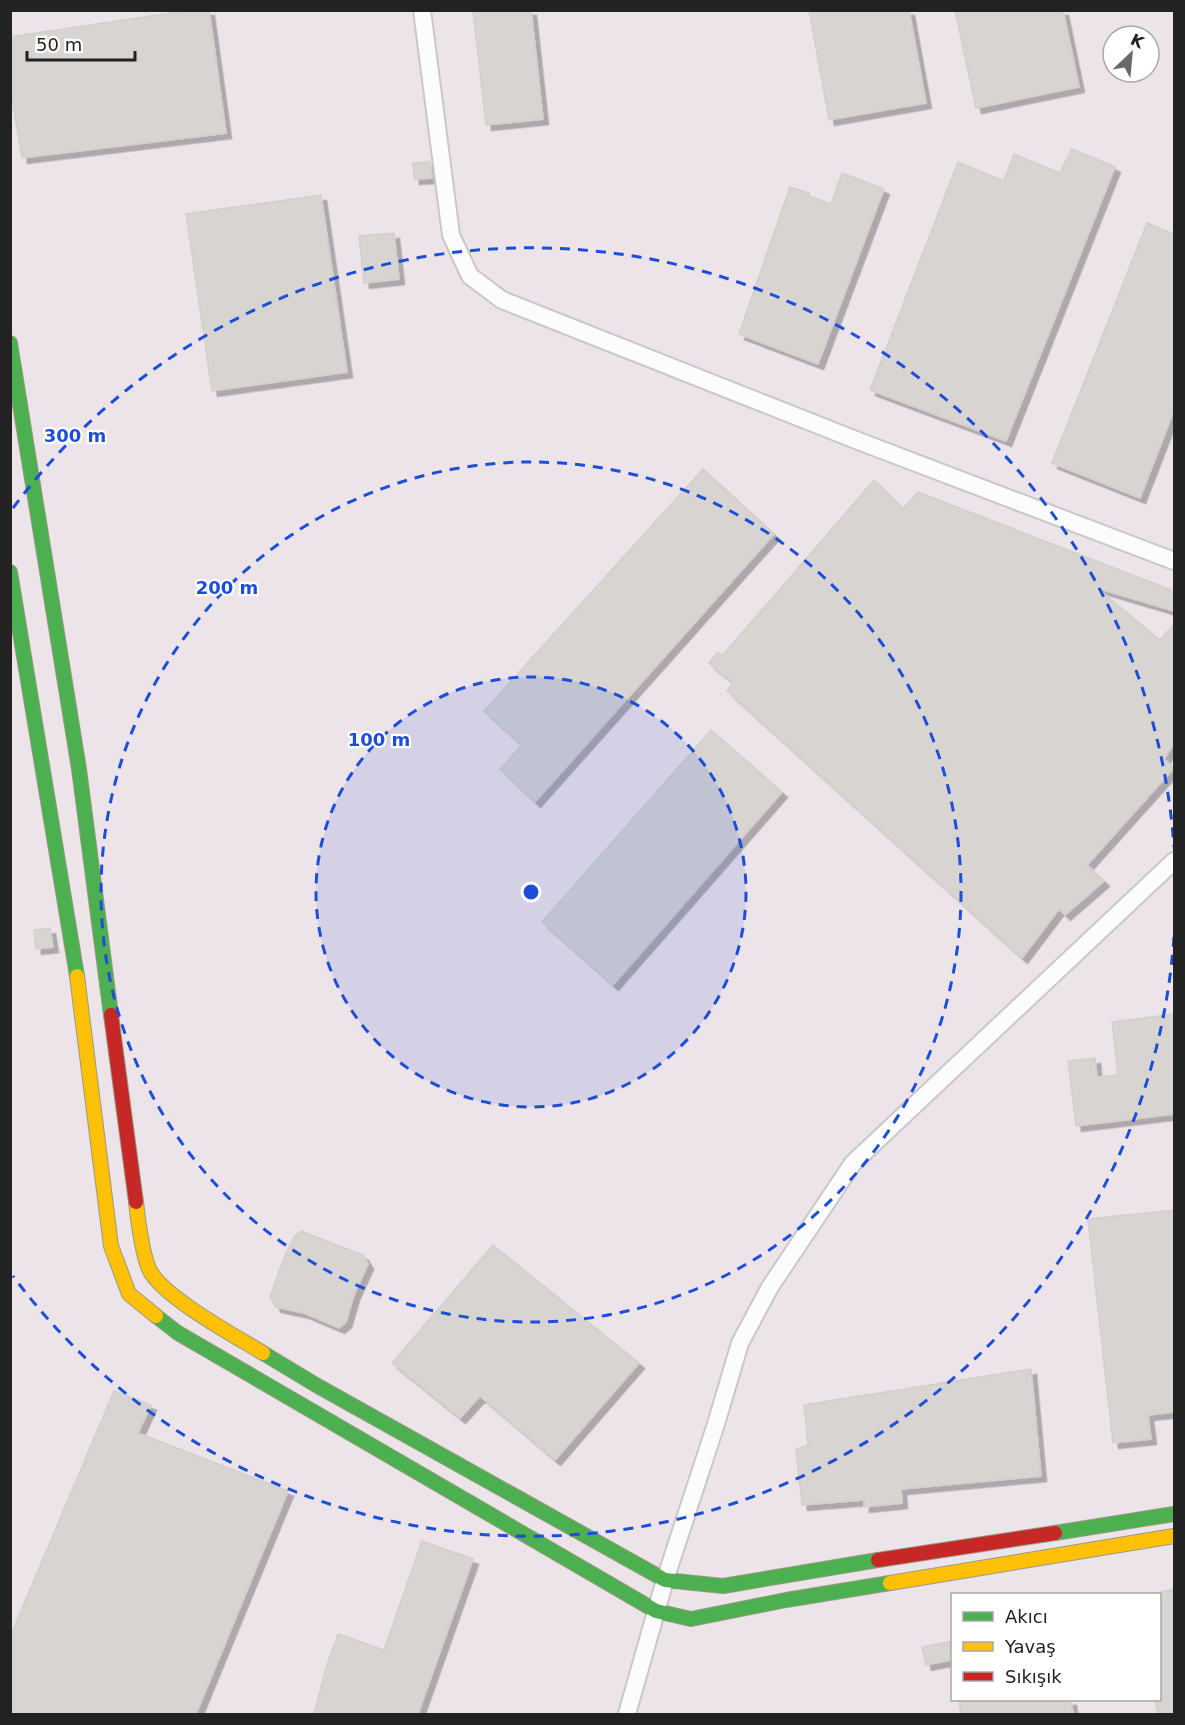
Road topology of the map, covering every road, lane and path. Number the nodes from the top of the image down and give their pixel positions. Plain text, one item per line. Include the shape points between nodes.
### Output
1 (422, 10) edge
2 (10, 343) edge
3 (1174, 561) edge
4 (10, 572) edge
5 (1174, 861) edge
6 (1174, 1514) edge
7 (1174, 1536) edge
8 (665, 1580) junction
9 (656, 1611) junction
10 (627, 1714) edge

1 - 3 street via 451,235 470,276 502,300
2 - 8 street via 79,769 140,1235 150,1271 168,1291 197,1312 316,1385
4 - 9 street via 73,945 111,1246 129,1294 178,1333
5 - 8 street via 853,1163 770,1287 740,1343
6 - 8 street via 723,1586
7 - 9 street via 691,1619
8 - 9 street
9 - 10 street

